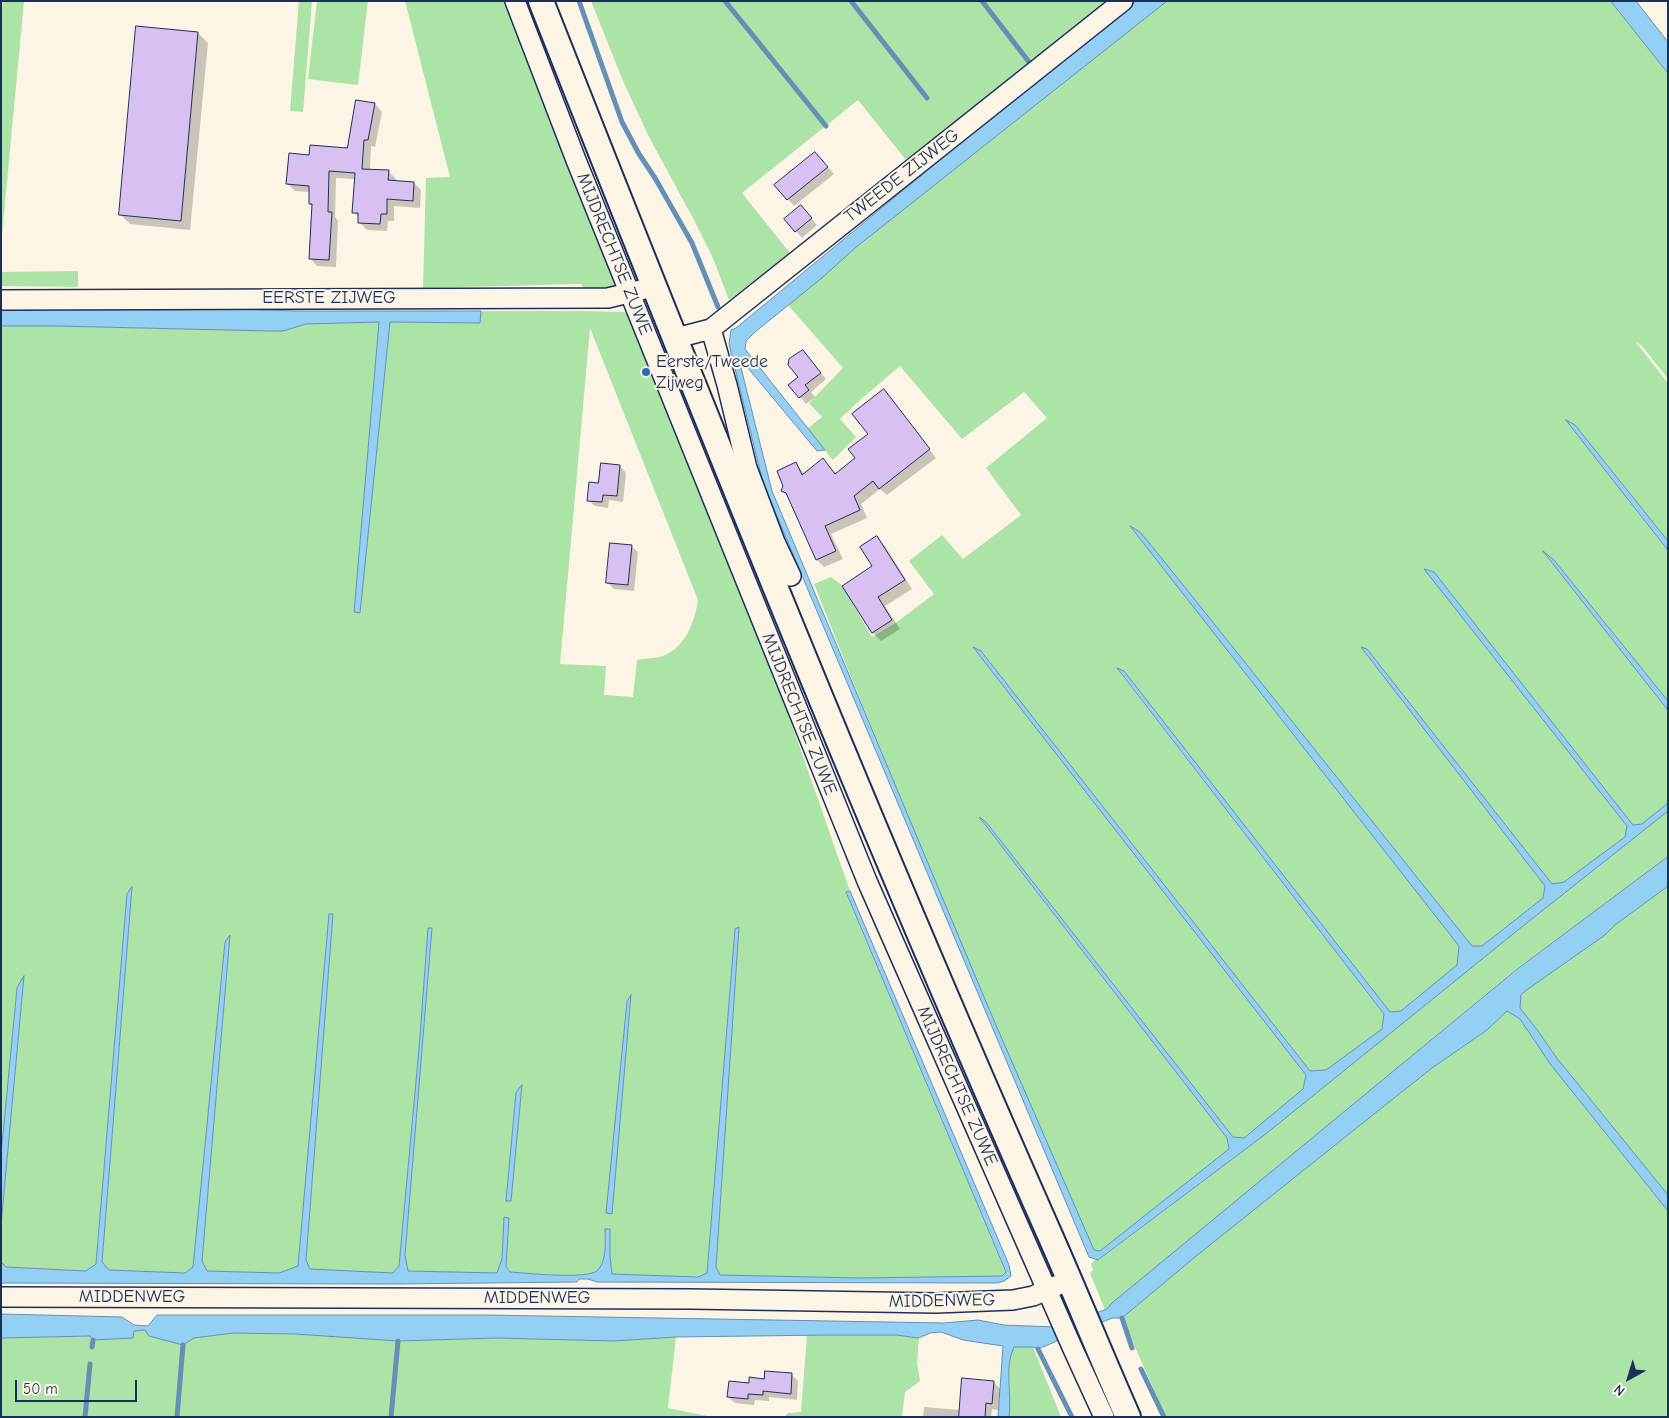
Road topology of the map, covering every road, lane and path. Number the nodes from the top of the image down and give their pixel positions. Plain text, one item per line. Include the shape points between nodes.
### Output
1 (515, 1) edge
2 (541, 1) edge
3 (1122, 1) edge
4 (654, 286) junction
5 (630, 294) junction
6 (1, 300) edge
7 (711, 329) junction
8 (676, 338) junction
9 (791, 576) dead end
10 (1069, 1280) junction
11 (1047, 1290) junction
12 (1, 1297) edge
13 (1083, 1344) junction
14 (1104, 1417) edge
15 (1128, 1417) edge

1 - 5 street, MIJDRECHTSE ZUWE
2 - 4 main road, MIJDRECHTSE ZUWE
3 - 7 street, TWEEDE ZIJWEG
4 - 5 street, EERSTE ZIJWEG
4 - 8 main road, MIJDRECHTSE ZUWE
5 - 6 street, EERSTE ZIJWEG via 608,298
5 - 11 street, MIJDRECHTSE ZUWE via 867,881
7 - 8 street, TWEEDE ZIJWEG
7 - 9 street via 747,468
8 - 10 main road, MIJDRECHTSE ZUWE via 919,934
10 - 11 street, MIDDENWEG
10 - 13 main road, MIJDRECHTSE ZUWE via 1082,1312
11 - 12 street, MIDDENWEG via 1013,1300 936,1303
11 - 13 street, MIJDRECHTSE ZUWE via 1058,1314
13 - 14 street, MIJDRECHTSE ZUWE
13 - 15 main road, MIJDRECHTSE ZUWE

